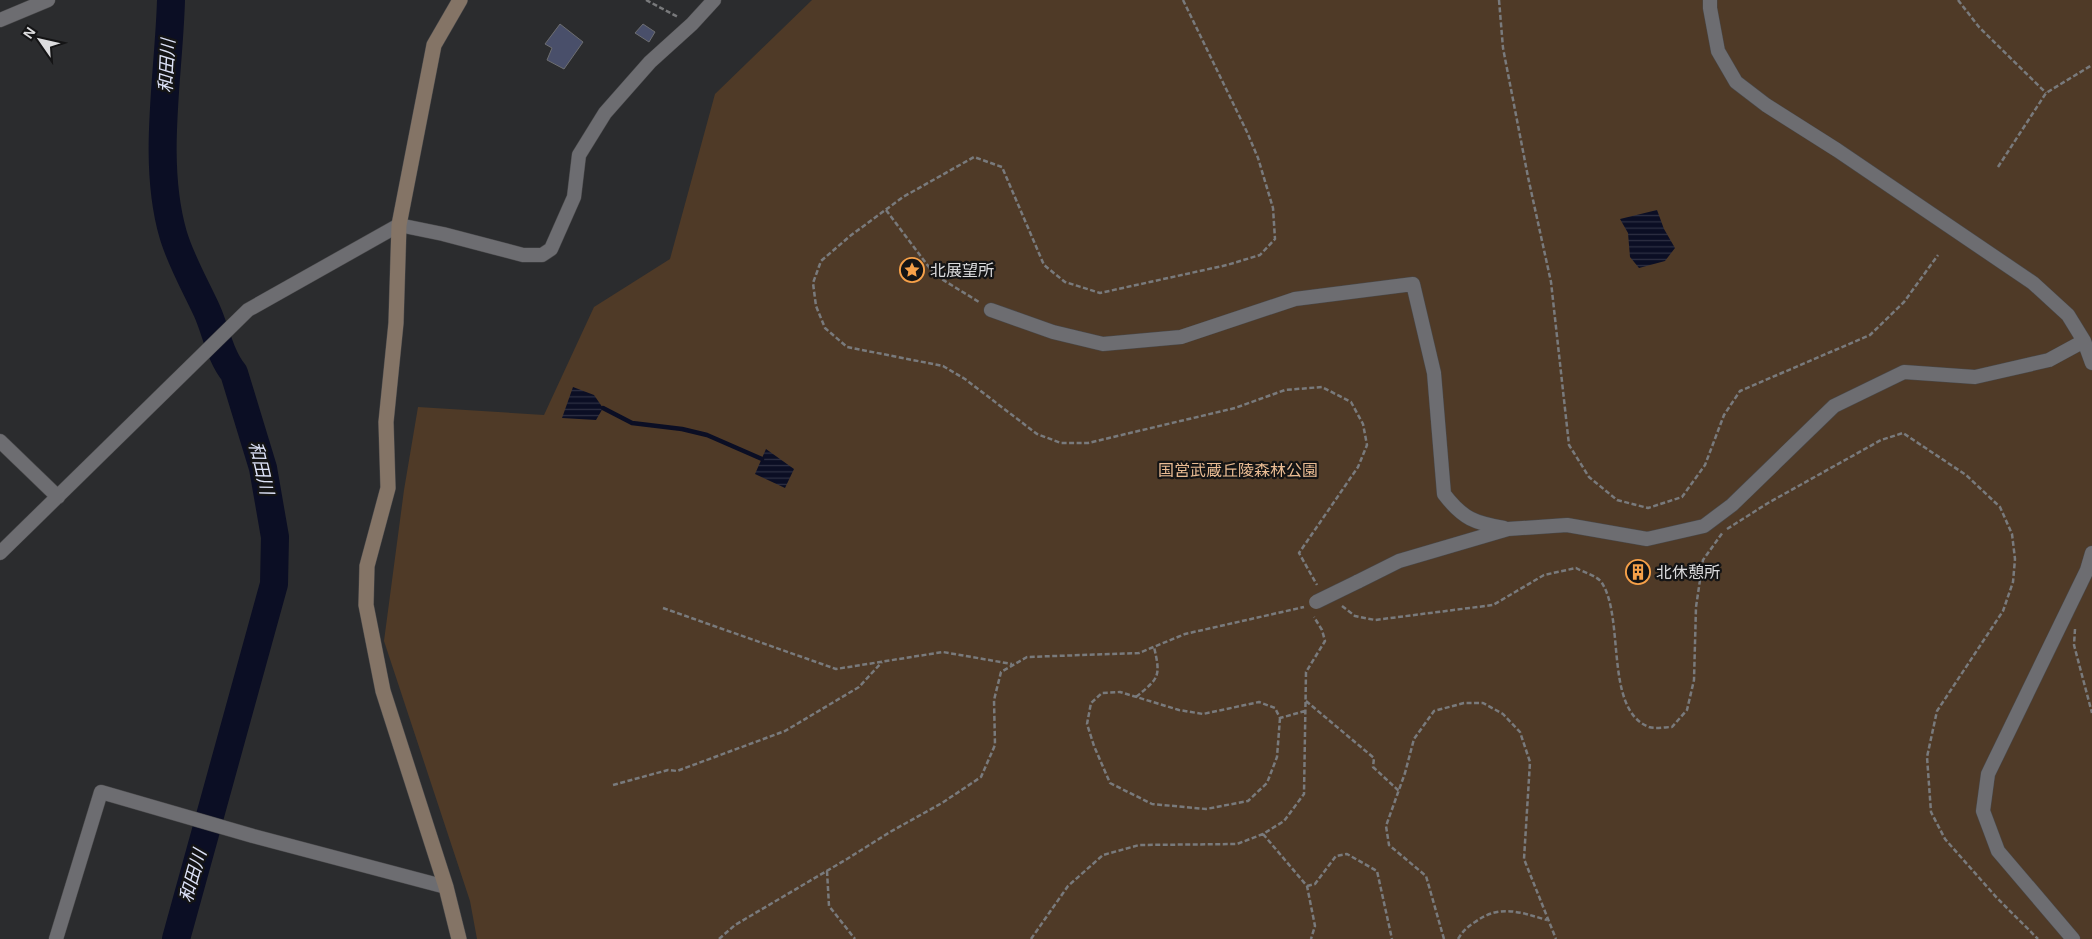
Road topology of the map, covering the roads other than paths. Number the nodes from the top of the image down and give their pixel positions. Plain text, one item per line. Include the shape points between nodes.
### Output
1 (48, 0) edge
2 (460, 0) edge
3 (714, 0) edge
4 (1710, 0) edge
5 (0, 20) edge
6 (399, 225) junction
7 (991, 310) road end
8 (2084, 341) junction
9 (2092, 363) edge
10 (0, 441) edge
11 (58, 497) junction
12 (1508, 529) junction
13 (0, 553) edge
14 (2092, 554) edge
15 (1312, 604) road end
16 (446, 887) junction
17 (56, 939) edge
18 (459, 939) edge
19 (2073, 939) edge

1 - 5 street
2 - 6 street via 434,45
3 - 6 street via 650,62 605,113 579,155 574,197 551,249 542,255 523,255
4 - 8 street via 1718,51 1736,82 2033,282 2068,315
6 - 11 street via 248,310
6 - 16 street via 396,323 386,422 388,488 367,566 366,605 383,692
7 - 12 street via 1053,332 1103,344 1181,337 1295,299 1413,284 1434,373 1444,494 1456,510 1478,524
8 - 9 street
8 - 12 street via 2049,360 1975,377 1904,372 1860,393 1834,406 1732,505 1704,526 1646,539 1567,525
10 - 11 street
11 - 13 street
12 - 15 street, bridge via 1399,561
14 - 19 street via 1988,774 1983,811 1998,851
16 - 17 street via 101,792
16 - 18 street

